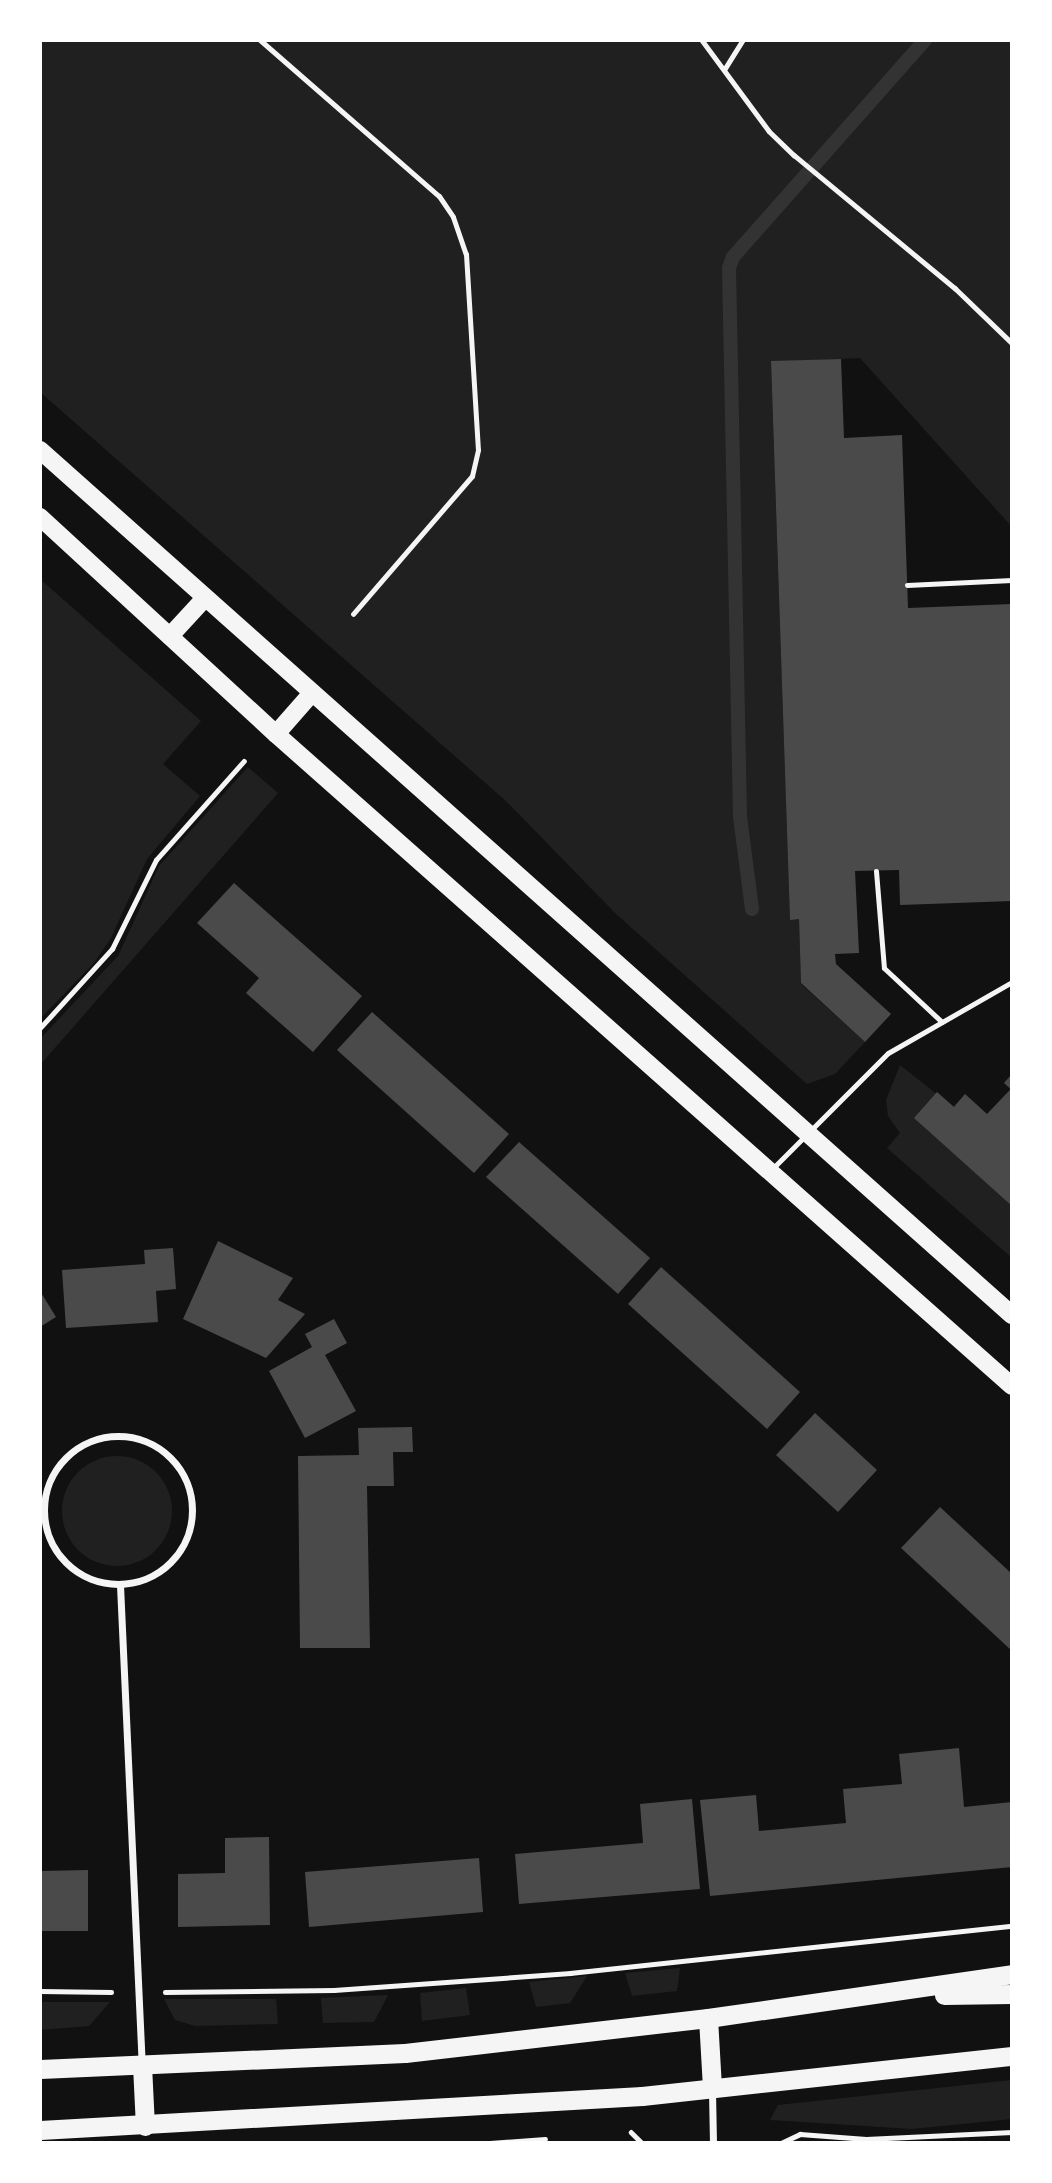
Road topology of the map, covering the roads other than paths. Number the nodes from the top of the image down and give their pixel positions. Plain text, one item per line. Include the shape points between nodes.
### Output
1 (260, 40) edge
2 (40, 450) edge
3 (40, 517) edge
4 (1012, 580) edge
5 (907, 584) dead end
6 (205, 598) junction
7 (354, 614) dead end
8 (170, 636) junction
9 (312, 693) junction
10 (276, 734) junction
11 (876, 871) dead end
12 (1012, 982) edge
13 (942, 1022) junction
14 (807, 1133) junction
15 (770, 1172) junction
16 (1012, 1315) edge
17 (1012, 1386) edge
18 (120, 1585) junction
19 (1012, 1975) edge
20 (1012, 1994) edge
21 (873, 1996) junction
22 (708, 2018) junction
23 (1012, 2056) edge
24 (142, 2065) junction
25 (40, 2069) edge
26 (712, 2087) junction
27 (145, 2126) junction
28 (40, 2130) edge
29 (713, 2143) edge

1 - 7 lane via 439,196 453,217 466,254 478,450 472,475
2 - 6 main road
3 - 8 main road
4 - 5 lane
6 - 8 main road
6 - 9 main road
8 - 10 main road
9 - 10 main road
9 - 14 main road
10 - 15 main road
11 - 13 lane via 884,968
12 - 13 lane
13 - 14 lane via 888,1053
14 - 15 lane
14 - 16 main road
15 - 17 main road
18 - 18 street via 96,1582 74,1571 57,1554 46,1532 43,1508 48,1484 60,1463 101,1437 149,1442 170,1456 184,1476 192,1500 187,1537 166,1567 145,1580
18 - 24 street
19 - 21 highway
20 - 21 highway
21 - 22 highway
22 - 24 highway via 405,2053
22 - 26 highway
23 - 26 highway
24 - 25 highway
24 - 27 highway
26 - 27 highway via 642,2096
26 - 29 street
27 - 28 highway

